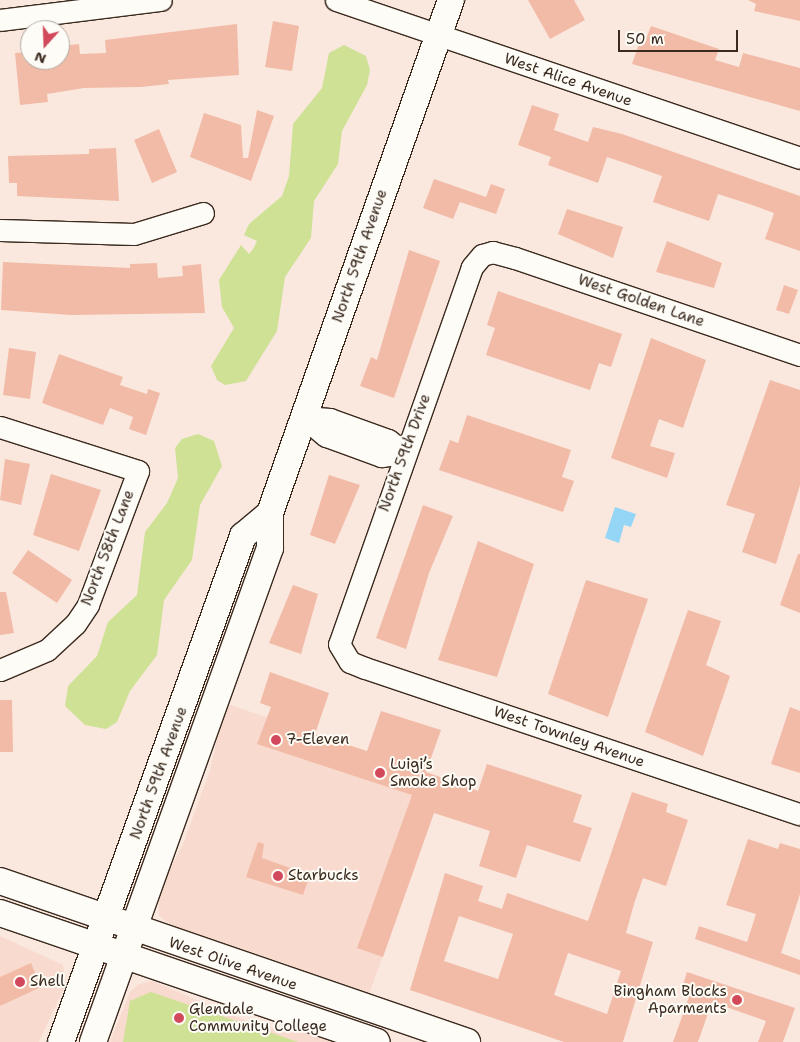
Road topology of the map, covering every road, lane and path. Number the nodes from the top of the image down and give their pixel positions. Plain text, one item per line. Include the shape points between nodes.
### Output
1 (161, 0) edge
2 (336, 0) edge
3 (451, 0) edge
4 (64, 6) edge
5 (0, 20) edge
6 (438, 36) junction
7 (800, 158) edge
8 (203, 213) dead end
9 (0, 230) edge
10 (482, 255) joint
11 (800, 355) edge
12 (304, 417) junction
13 (0, 427) edge
14 (405, 453) junction
15 (270, 512) junction
16 (341, 654) joint
17 (0, 670) edge
18 (800, 814) edge
19 (0, 881) edge
20 (0, 912) edge
21 (106, 919) junction
22 (134, 930) junction
23 (95, 947) junction
24 (124, 957) junction
25 (61, 1042) edge
26 (93, 1042) edge
27 (376, 1042) edge
28 (467, 1042) edge

1 - 4 street
2 - 6 street, West Alice Avenue
3 - 6 main road, North 59th Avenue
4 - 5 street
6 - 7 street, West Alice Avenue
6 - 12 main road, North 59th Avenue
8 - 9 street via 134,234
10 - 11 street, West Golden Lane via 493,252 514,258
10 - 14 street, North 59th Drive via 472,267
12 - 14 street via 323,435 381,456
12 - 15 main road, North 59th Avenue
13 - 17 street, North 58th Lane via 138,471 88,605 75,624 47,650
14 - 16 street, North 59th Drive via 341,634
15 - 21 main road, North 59th Avenue via 243,536
15 - 22 main road, North 59th Avenue via 270,548
16 - 18 street, West Townley Avenue via 365,668
19 - 21 main road, West Olive Avenue
20 - 23 main road, West Olive Avenue
21 - 22 main road, West Olive Avenue
21 - 23 main road, North 59th Avenue
22 - 24 main road, North 59th Avenue
22 - 28 main road, West Olive Avenue
23 - 24 main road, West Olive Avenue
23 - 25 main road, North 59th Avenue
24 - 26 main road, North 59th Avenue
24 - 27 main road, West Olive Avenue

